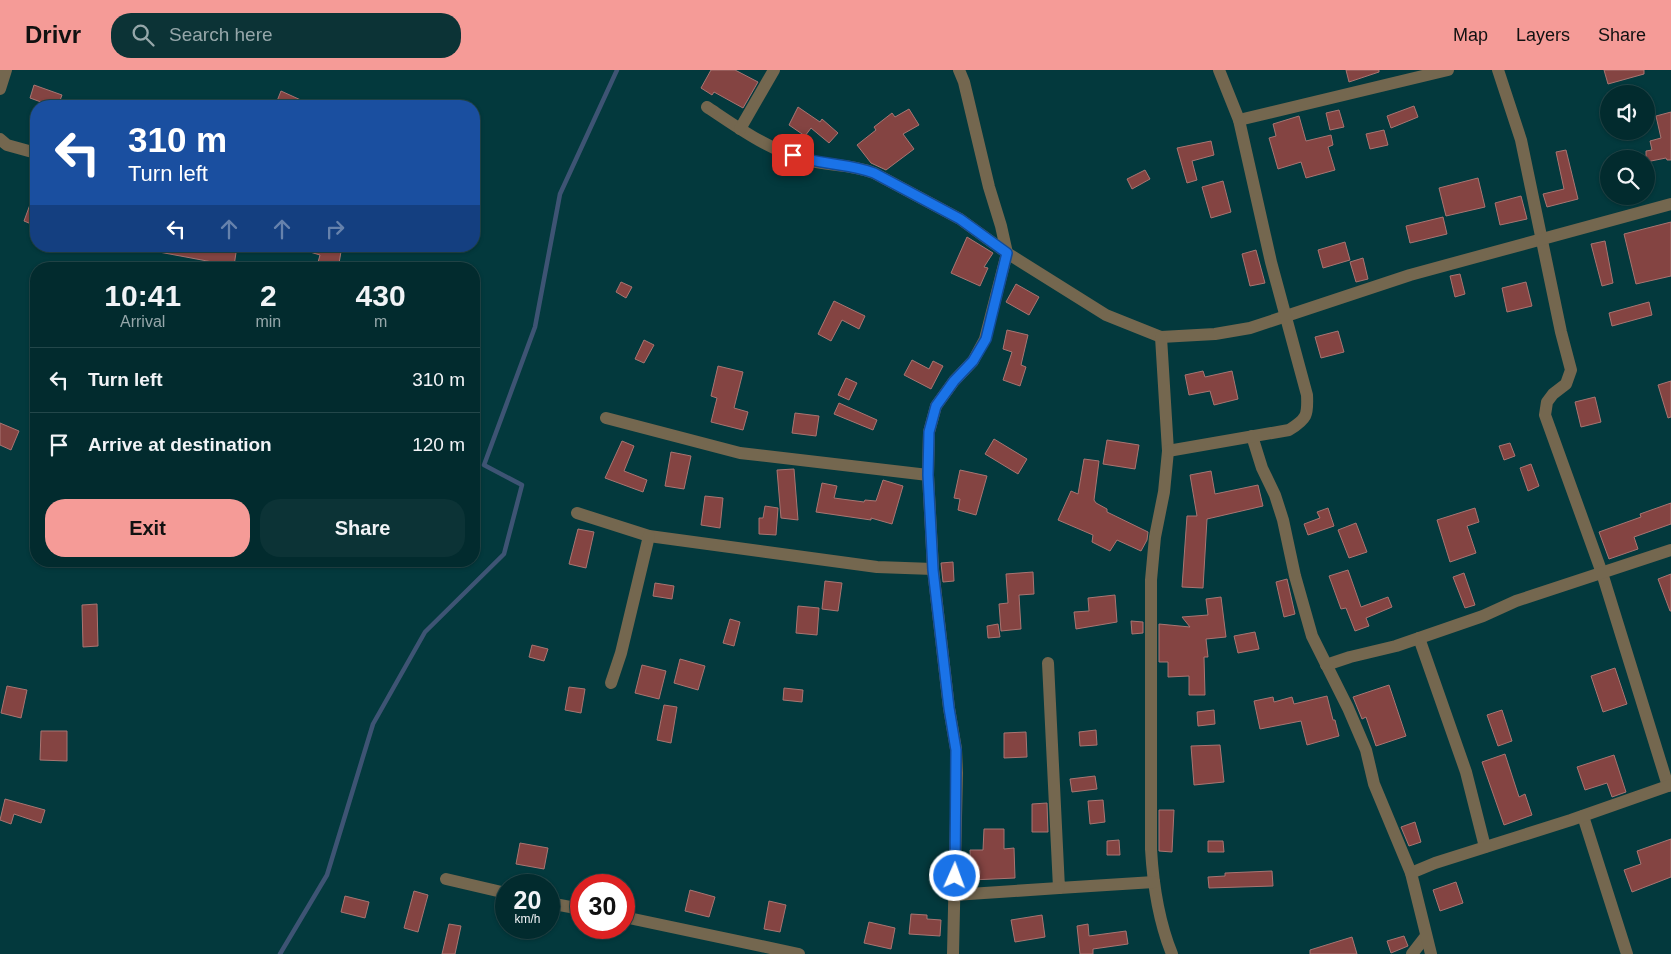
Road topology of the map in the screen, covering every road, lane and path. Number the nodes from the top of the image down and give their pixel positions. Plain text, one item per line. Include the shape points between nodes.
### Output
1 (774, 70) edge
2 (959, 70) edge
3 (1220, 70) edge
4 (1448, 70) edge
5 (1498, 70) edge
6 (707, 106) dead end
7 (1239, 120) junction
8 (740, 129) junction
9 (0, 139) edge
10 (30, 151) edge
11 (1671, 204) edge
12 (1542, 238) junction
13 (1007, 253) junction
14 (1287, 317) junction
15 (1161, 337) junction
16 (606, 418) dead end
17 (1252, 436) junction
18 (1168, 451) junction
19 (928, 475) junction
20 (577, 513) dead end
21 (649, 536) junction
22 (1671, 550) edge
23 (933, 570) junction
24 (1602, 573) junction
25 (1419, 638) junction
26 (1048, 663) dead end
27 (1326, 665) junction
28 (611, 683) dead end
29 (1669, 786) edge
30 (1583, 816) junction
31 (1485, 848) junction
32 (1411, 873) junction
33 (446, 879) dead end
34 (1154, 882) junction
35 (1060, 888) junction
36 (495, 890) edge
37 (954, 895) junction
38 (635, 919) edge
39 (1426, 936) junction
40 (799, 954) edge
41 (953, 954) edge
42 (1172, 954) edge
43 (1412, 954) edge
44 (1431, 954) edge
45 (1627, 954) edge

1 - 8 street
2 - 13 street
3 - 7 street
4 - 7 street
5 - 12 street via 1522,140
6 - 8 street
7 - 14 street via 1271,262
8 - 13 street via 806,160 874,173 960,219
9 - 10 street via 7,145
11 - 12 street
12 - 14 street via 1410,275
12 - 24 street via 1571,370 1566,384 1547,402 1545,415
13 - 15 street via 1106,315
13 - 19 street via 986,339 973,361 936,406 929,432
14 - 15 street via 1215,334
14 - 17 street via 1307,395 1308,412 1302,422 1289,430
15 - 18 street
16 - 19 street via 740,453
17 - 18 street
17 - 27 street via 1283,520 1312,636
18 - 34 street via 1151,580 1151,849
19 - 23 street
20 - 21 street
21 - 23 street via 877,567
21 - 28 street
22 - 24 street
23 - 37 street via 956,750
24 - 25 street
24 - 29 street
25 - 27 street
25 - 31 street via 1466,772
26 - 35 street
27 - 32 street via 1366,750 1374,784
29 - 30 street
30 - 31 street
30 - 45 street
31 - 32 street
32 - 39 street
33 - 36 street
34 - 35 street
34 - 42 street
35 - 37 street
37 - 41 street
38 - 40 street
39 - 43 street
39 - 44 street

